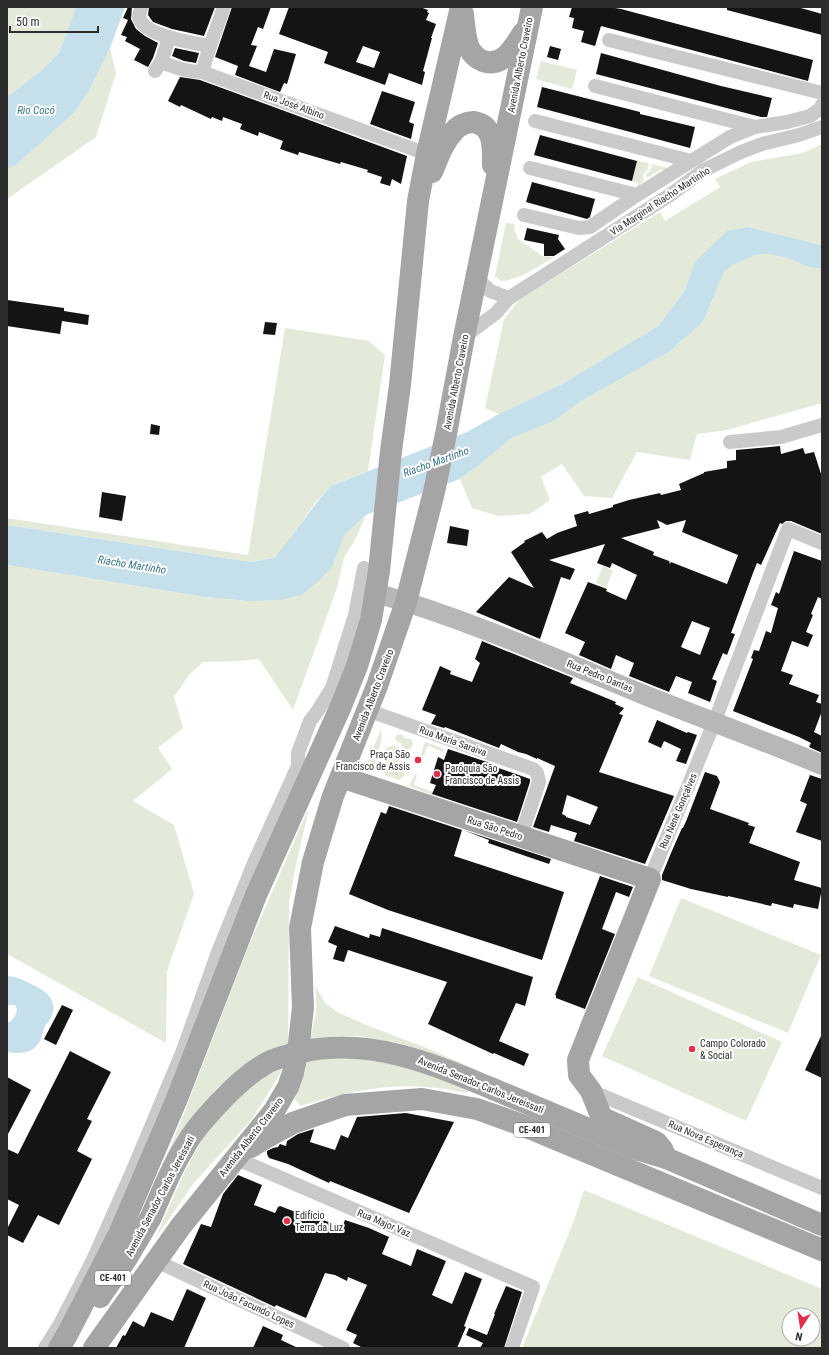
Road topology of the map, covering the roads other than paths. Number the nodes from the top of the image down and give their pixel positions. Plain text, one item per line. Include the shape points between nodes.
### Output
1 (141, 7) edge
2 (224, 7) edge
3 (462, 7) edge
4 (530, 15) edge
5 (169, 38) junction
6 (609, 40) dead end
7 (210, 46) junction
8 (202, 72) junction
9 (595, 86) dead end
10 (822, 93) edge
11 (822, 104) edge
12 (535, 121) dead end
13 (755, 127) junction
14 (822, 127) edge
15 (426, 154) junction
16 (691, 161) junction
17 (530, 168) dead end
18 (659, 181) junction
19 (637, 195) junction
20 (670, 195) junction
21 (418, 201) junction
22 (491, 208) junction
23 (524, 215) dead end
24 (477, 278) junction
25 (509, 298) junction
26 (464, 337) junction
27 (822, 425) edge
28 (730, 442) dead end
29 (822, 543) edge
30 (364, 568) dead end
31 (376, 593) junction
32 (406, 602) junction
33 (368, 710) junction
34 (714, 723) junction
35 (822, 765) edge
36 (340, 777) junction
37 (521, 836) junction
38 (650, 879) junction
39 (591, 1091) junction
40 (235, 1158) junction
41 (666, 1158) junction
42 (822, 1188) edge
43 (822, 1225) edge
44 (822, 1250) edge
45 (156, 1261) junction
46 (64, 1340) edge
47 (45, 1348) edge
48 (94, 1348) edge
49 (343, 1348) edge
50 (512, 1348) edge

1 - 5 street via 139,16 146,26
2 - 7 street
3 - 4 main road via 469,47 476,57 485,62 495,62 507,56
3 - 15 main road
4 - 22 main road, Avenida Alberto Craveiro
5 - 7 street
5 - 8 street, Rua José Albino via 158,66
6 - 10 street
7 - 8 street
8 - 15 street, Rua José Albino
9 - 13 street
11 - 13 street via 820,109 810,116
12 - 16 street
13 - 16 street via 730,137
14 - 20 street, Via Marginal Riacho Martinho via 741,152 704,170
15 - 21 main road
16 - 18 street
17 - 19 street
18 - 19 street
18 - 20 street
19 - 23 street via 584,229
20 - 25 street, Via Marginal Riacho Martinho
21 - 22 main road via 451,135 460,126 473,122 486,127 494,147
21 - 31 main road
22 - 24 main road, Avenida Alberto Craveiro
24 - 25 street via 490,291
24 - 26 main road, Avenida Alberto Craveiro
25 - 26 street, Via Marginal Riacho Martinho via 496,313
26 - 32 main road, Avenida Alberto Craveiro via 434,492
27 - 28 street via 781,437
29 - 34 street, Rua Nenê Gonçalves via 788,528
30 - 47 street via 355,615 332,688 310,721 298,753 298,766 254,863 218,952 182,1053 132,1172 92,1262
31 - 32 main road, Rua Pedro Dantas
31 - 46 main road via 357,666 342,706 256,895 176,1101 119,1234
32 - 33 main road, Avenida Alberto Craveiro
32 - 34 main road, Rua Pedro Dantas via 553,657
33 - 36 main road, Avenida Alberto Craveiro
33 - 37 street, Rua Maria Saraiva via 533,769 539,782
34 - 35 main road, Rua Pedro Dantas
34 - 38 street, Rua Nenê Gonçalves
36 - 37 main road, Rua São Pedro
36 - 40 main road, Avenida Alberto Craveiro via 313,862 300,928 303,1007 296,1064 288,1087 274,1111
37 - 38 main road, Rua São Pedro
38 - 39 main road, Rua Nenê Gonçalves via 578,1060 579,1075
39 - 41 main road, Rua Nenê Gonçalves via 601,1116 656,1142
39 - 42 street, Rua Nova Esperança
40 - 44 main road, CE-401 via 293,1123 345,1105 422,1099 477,1109 522,1125
40 - 45 main road, Avenida Alberto Craveiro / CE-401
40 - 50 street, Rua Major Vaz via 533,1287
41 - 43 main road, Avenida Senador Carlos Jereissati / CE-401
41 - 46 main road, Avenida Senador Carlos Jereissati / CE-401, bridge via 636,1149 438,1066 415,1059 360,1048 328,1048 298,1053 266,1063 244,1079 199,1125 184,1148 150,1219 127,1258
45 - 48 main road, Avenida Alberto Craveiro / CE-401
45 - 49 street, Rua João Facundo Lopes

